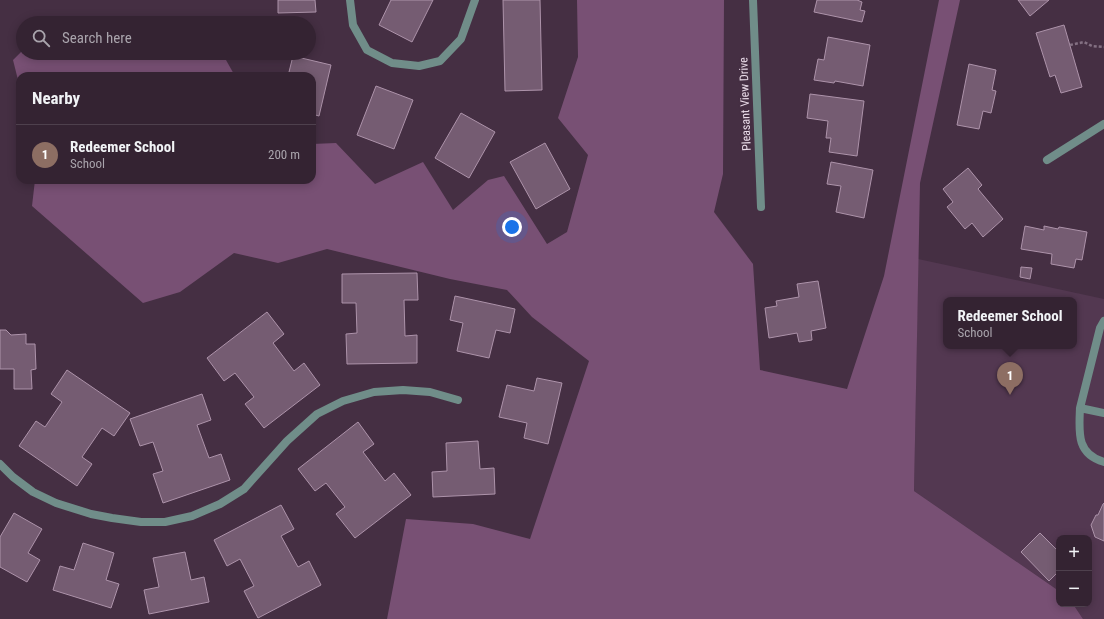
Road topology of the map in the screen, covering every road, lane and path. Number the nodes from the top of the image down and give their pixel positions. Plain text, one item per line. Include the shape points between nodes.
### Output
1 (350, 0) edge
2 (475, 0) edge
3 (753, 0) edge
4 (1070, 45) dead end
5 (1104, 47) edge
6 (1104, 124) edge
7 (1047, 160) dead end
8 (761, 207) dead end
9 (1104, 321) edge
10 (458, 400) dead end
11 (1080, 408) junction
12 (1104, 413) edge
13 (1104, 462) edge
14 (0, 464) edge

1 - 2 street via 353,26 366,50 392,63 419,66 440,61 461,39
3 - 8 street, Pleasant View Drive
4 - 5 path via 1084,42
6 - 7 street
9 - 11 street
10 - 14 street via 430,392 403,390 374,392 343,401 317,414 287,441 244,489 220,504 192,516 165,522 112,518 56,503 33,492 12,477
11 - 12 street
11 - 13 street via 1080,440 1086,451 1095,459

